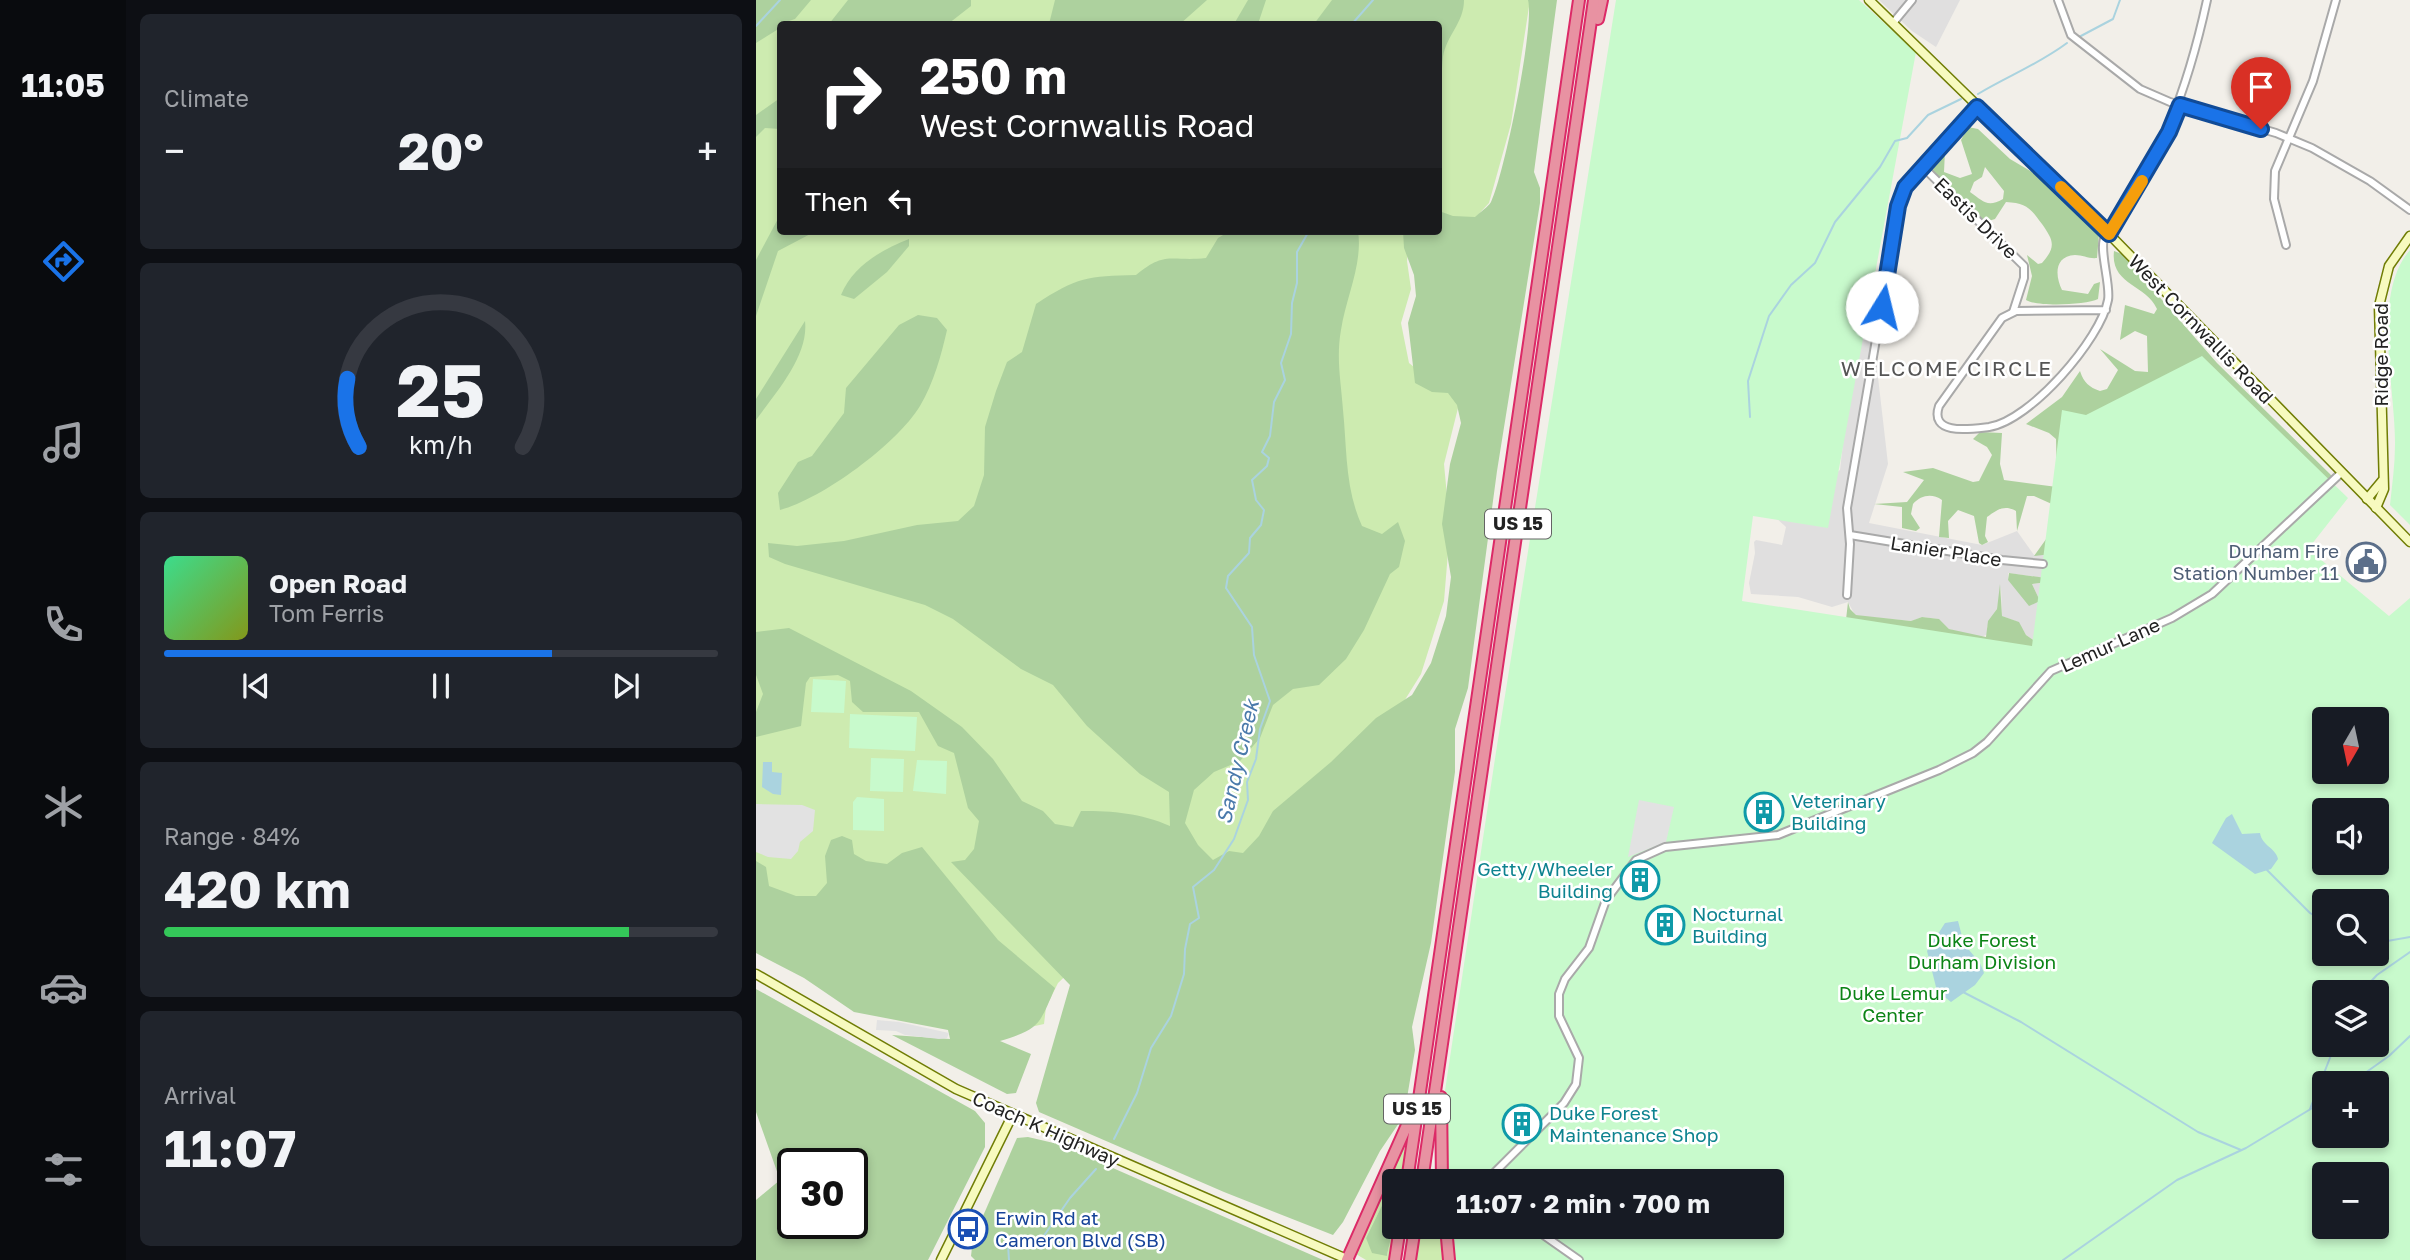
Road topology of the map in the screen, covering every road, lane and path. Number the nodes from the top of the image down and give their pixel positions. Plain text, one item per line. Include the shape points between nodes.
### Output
1 (1579, 0) edge
2 (1594, 0) edge
3 (1602, 0) edge
4 (1869, 0) edge
5 (1912, 0) edge
6 (2058, 0) edge
7 (2207, 0) edge
8 (2336, 0) edge
9 (1893, 23) junction
10 (2180, 105) junction
11 (1977, 107) junction
12 (1578, 111) junction
13 (2288, 138) junction
14 (1922, 166) junction
15 (2410, 210) edge
16 (2109, 234) junction
17 (2410, 236) edge
18 (2286, 245) dead end
19 (2106, 310) junction
20 (2013, 312) junction
21 (2342, 473) junction
22 (2382, 481) junction
23 (2367, 499) junction
24 (2376, 508) junction
25 (1850, 534) junction
26 (2410, 542) edge
27 (2043, 564) dead end
28 (1847, 596) dead end
29 (756, 974) edge
30 (1428, 1038) junction
31 (1438, 1071) junction
32 (1013, 1114) junction
33 (1409, 1169) edge
34 (1424, 1169) edge
35 (1442, 1169) edge
36 (1498, 1169) edge
37 (1398, 1239) edge
38 (1413, 1239) edge
39 (1447, 1239) edge
40 (1549, 1239) edge
41 (941, 1260) edge
42 (1348, 1260) edge
43 (1395, 1260) edge
44 (1410, 1260) edge
45 (1449, 1260) edge
46 (1579, 1260) edge

1 - 30 highway, US 15
2 - 12 highway, US 15
3 - 12 highway
4 - 9 street, West Cornwallis Road
5 - 9 street
6 - 10 street via 2066,26 2082,47 2140,89
7 - 10 street
8 - 13 street via 2316,72
9 - 11 street, West Cornwallis Road
10 - 13 street
10 - 16 street
11 - 14 street
11 - 16 street, West Cornwallis Road
12 - 31 highway, US 15
13 - 15 street via 2359,174
13 - 18 street via 2275,172 2274,192
14 - 20 street, Eastis Drive via 2024,266
14 - 25 street via 1905,187 1898,206 1847,508
16 - 19 street via 2103,239 2109,293
16 - 21 street, West Cornwallis Road
17 - 22 street, Ridge Road via 2389,266 2379,306
19 - 20 street
19 - 20 street via 2081,349 2031,407 1997,425 1946,428 1937,418 1939,406 1986,337
21 - 23 street, West Cornwallis Road
21 - 36 street, Lemur Lane via 2213,594 2172,618 2051,671 1973,753 1778,835 1665,846 1636,860 1606,900 1589,948 1561,989 1559,1016 1579,1058 1576,1084 1564,1103
22 - 23 street
22 - 24 street, Ridge Road via 2384,489
23 - 24 street, West Cornwallis Road
24 - 26 street, West Cornwallis Road
25 - 27 street, Lanier Place
25 - 28 street
29 - 32 street, Coach K Highway via 916,1068
30 - 33 highway, US 15
30 - 42 highway via 1405,1132
31 - 34 highway, US 15
31 - 35 highway
32 - 41 street
32 - 42 street, Coach K Highway
37 - 43 highway
38 - 44 highway
39 - 45 highway
40 - 46 street

